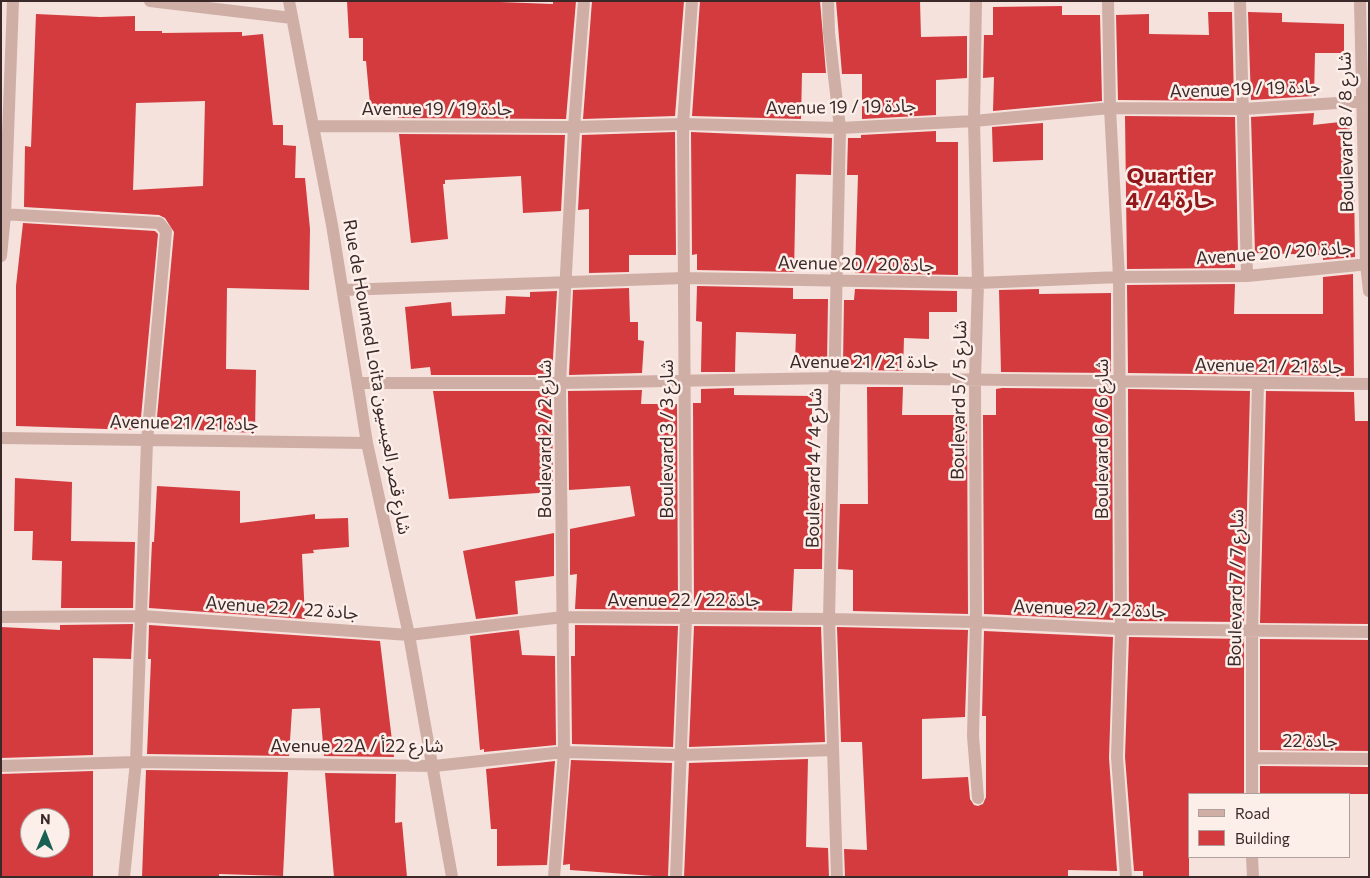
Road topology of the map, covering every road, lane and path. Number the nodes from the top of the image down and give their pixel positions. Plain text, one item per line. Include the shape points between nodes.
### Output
1 (13, 1) edge
2 (150, 1) edge
3 (289, 1) edge
4 (584, 1) edge
5 (692, 1) edge
6 (828, 1) edge
7 (976, 1) edge
8 (1108, 1) edge
9 (1240, 1) edge
10 (1360, 1) edge
11 (292, 18) junction
12 (1366, 101) edge
13 (1110, 108) junction
14 (1243, 109) junction
15 (974, 121) junction
16 (683, 124) junction
17 (313, 126) junction
18 (574, 127) junction
19 (840, 128) junction
20 (3, 214) edge
21 (1, 256) edge
22 (1367, 264) edge
23 (1247, 276) junction
24 (1118, 277) junction
25 (684, 278) junction
26 (835, 281) junction
27 (567, 282) junction
28 (978, 283) junction
29 (343, 290) junction
30 (1369, 291) edge
31 (834, 378) junction
32 (975, 379) junction
33 (684, 381) junction
34 (1118, 382) junction
35 (359, 383) junction
36 (1258, 383) junction
37 (560, 384) junction
38 (1369, 384) edge
39 (1, 438) edge
40 (147, 441) junction
41 (367, 443) junction
42 (1, 616) edge
43 (142, 616) junction
44 (563, 617) junction
45 (686, 618) junction
46 (829, 619) junction
47 (976, 622) junction
48 (1121, 629) junction
49 (1252, 632) junction
50 (1369, 632) edge
51 (408, 635) junction
52 (833, 750) junction
53 (564, 752) junction
54 (681, 755) junction
55 (1252, 758) junction
56 (1369, 759) edge
57 (136, 762) junction
58 (1, 766) edge
59 (434, 766) junction
60 (1252, 793) edge
61 (978, 798) dead end
62 (1252, 858) edge
63 (124, 877) edge
64 (452, 877) edge
65 (554, 877) edge
66 (676, 877) edge
67 (837, 877) edge
68 (1126, 877) edge
69 (1253, 877) edge

1 - 20 street
2 - 11 street
3 - 11 street, Rue de Houmed Loita شارع قصر العيسيون
4 - 18 street, Boulevard 2 / شارع 2
5 - 16 street, Boulevard 3 / شارع 3
6 - 19 street, Boulevard 4 / شارع 4
7 - 15 street, Boulevard 5 / شارع 5
8 - 13 street, Boulevard 6 / شارع 6
9 - 14 street
10 - 12 street, Boulevard 8 / شارع 8
11 - 17 street, Rue de Houmed Loita شارع قصر العيسيون
12 - 14 street, Avenue 19 / جادة 19
12 - 22 street, Boulevard 8 / شارع 8
13 - 14 street, Avenue 19 / جادة 19
13 - 15 street, Avenue 19 / جادة 19
13 - 24 street, Boulevard 6 / شارع 6
14 - 23 street
15 - 19 street, Avenue 19 / جادة 19
15 - 28 street, Boulevard 5 / شارع 5
16 - 18 street, Avenue 19 / جادة 19
16 - 19 street, Avenue 19 / جادة 19
16 - 25 street, Boulevard 3 / شارع 3
17 - 18 street, Avenue 19 / جادة 19
17 - 29 street, Rue de Houmed Loita شارع قصر العيسيون
18 - 27 street, Boulevard 2 / شارع 2
19 - 26 street, Boulevard 4 / شارع 4
20 - 21 street
20 - 40 street via 159,223 166,231
22 - 23 street, Avenue 20 / جادة 20
22 - 30 street, Boulevard 8 / شارع 8
23 - 24 street, Avenue 20 / جادة 20
24 - 28 street, Avenue 20 / جادة 20
24 - 34 street, Boulevard 6 / شارع 6
25 - 26 street, Avenue 20 / جادة 20
25 - 27 street, Avenue 20 / جادة 20
25 - 33 street, Boulevard 3 / شارع 3
26 - 28 street, Avenue 20 / جادة 20
26 - 31 street, Boulevard 4 / شارع 4
27 - 29 street, Avenue 20 / جادة 20
27 - 37 street, Boulevard 2 / شارع 2
28 - 32 street, Boulevard 5 / شارع 5
29 - 35 street, Rue de Houmed Loita شارع قصر العيسيون
31 - 32 street, Avenue 21 / جادة 21
31 - 33 street, Avenue 21 / جادة 21
31 - 46 street, Boulevard 4 / شارع 4
32 - 34 street, Avenue 21 / جادة 21
32 - 47 street, Boulevard 5 / شارع 5
33 - 37 street, Avenue 21 / جادة 21
33 - 45 street, Boulevard 3 / شارع 3
34 - 36 street, Avenue 21 / جادة 21
34 - 48 street, Boulevard 6 / شارع 6
35 - 37 street, Avenue 21 / جادة 21
35 - 41 street, Rue de Houmed Loita شارع قصر العيسيون
36 - 38 street, Avenue 21 / جادة 21
36 - 49 street, Boulevard 7 / شارع 7
37 - 44 street, Boulevard 2 / شارع 2
39 - 40 street, Avenue 21 / جادة 21
40 - 41 street, Avenue 21 / جادة 21
40 - 43 street
41 - 51 street, Rue de Houmed Loita شارع قصر العيسيون
42 - 43 street, Avenue 22 / جادة 22
43 - 51 street, Avenue 22 / جادة 22
43 - 57 street
44 - 45 street, Avenue 22 / جادة 22
44 - 51 street, Avenue 22 / جادة 22
44 - 53 street, Boulevard 2 / شارع 2
45 - 46 street, Avenue 22 / جادة 22
45 - 54 street, Boulevard 3 / شارع 3
46 - 47 street, Avenue 22 / جادة 22
46 - 52 street, Boulevard 4 / شارع 4
47 - 48 street, Avenue 22 / جادة 22
47 - 61 street, Boulevard 5 / شارع 5 via 973,736
48 - 49 street, Avenue 22 / جادة 22
48 - 68 street, Boulevard 6 / شارع 6 via 1117,757
49 - 50 street, Avenue 22 / جادة 22
49 - 55 street, Boulevard 7 / شارع 7
51 - 59 street, Rue de Houmed Loita شارع قصر العيسيون
52 - 54 street, Avenue 22A / شارع 22أ
52 - 67 street, Boulevard 4 / شارع 4
53 - 54 street, Avenue 22A / شارع 22أ
53 - 59 street, Avenue 22A / شارع 22أ
53 - 65 street, Boulevard 2 / شارع 2
54 - 66 street, Boulevard 3 / شارع 3
55 - 56 street, جادة 22
55 - 60 street, Boulevard 7 / شارع 7
57 - 58 street, Avenue 22A / شارع 22أ
57 - 59 street, Avenue 22A / شارع 22أ
57 - 63 street
59 - 64 street, Rue de Houmed Loita شارع قصر العيسيون
62 - 69 street

